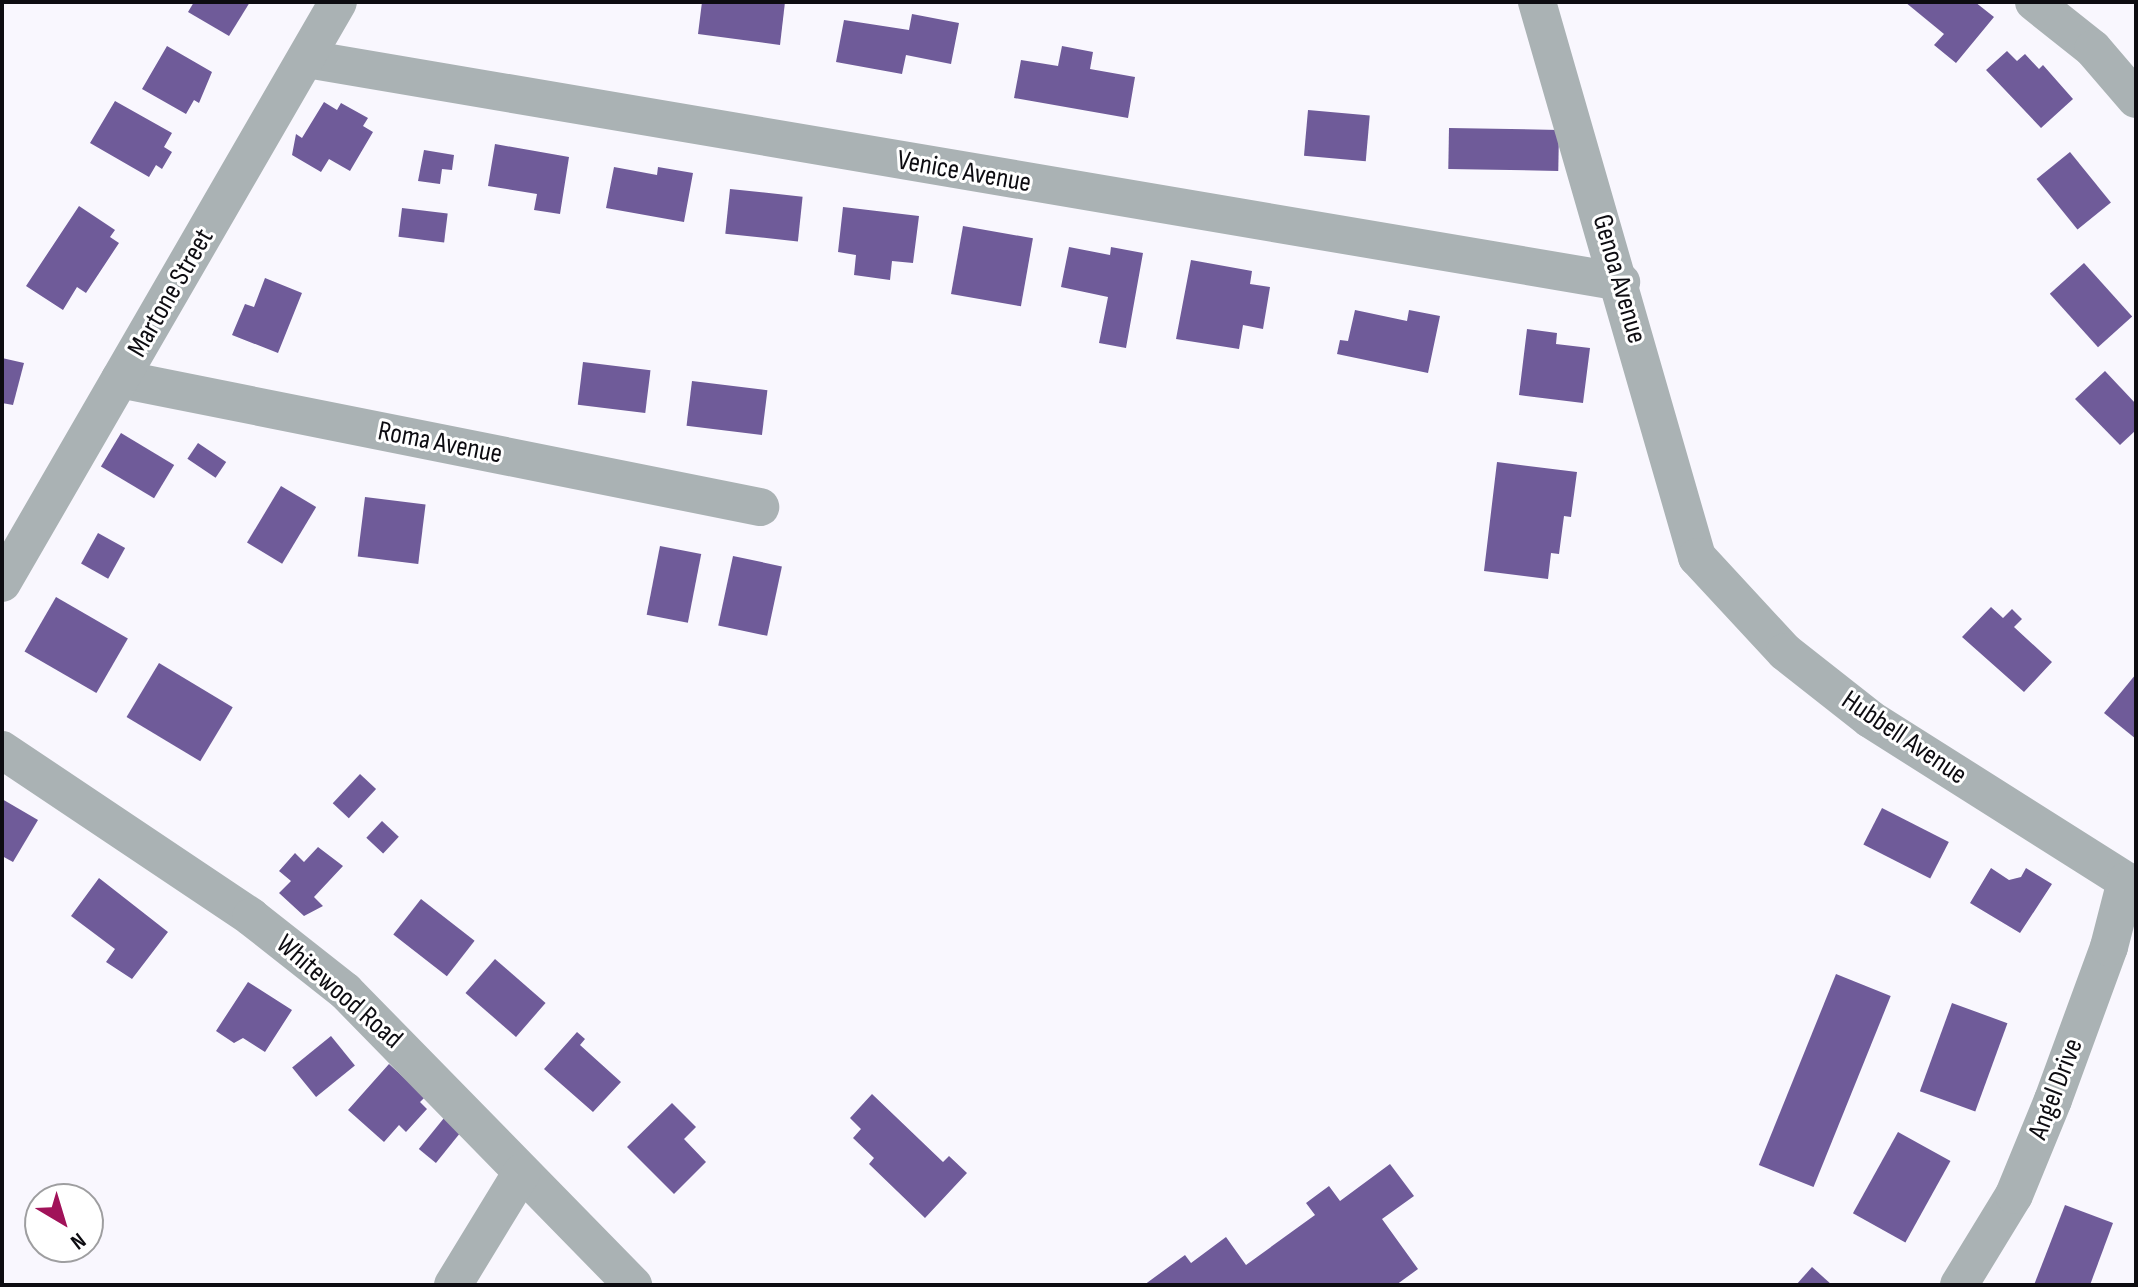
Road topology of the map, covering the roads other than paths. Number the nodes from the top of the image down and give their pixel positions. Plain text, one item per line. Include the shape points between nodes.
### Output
1 (338, 2) edge
2 (1537, 2) edge
3 (2034, 2) edge
4 (307, 59) junction
5 (2136, 99) edge
6 (1621, 282) junction
7 (120, 379) junction
8 (760, 507) dead end
9 (1697, 557) joint
10 (2, 583) edge
11 (2, 750) edge
12 (2131, 884) edge
13 (522, 1172) junction
14 (453, 1285) edge
15 (633, 1285) edge
16 (1959, 1285) edge

1 - 4 street, Martone Street
2 - 6 street, Genoa Avenue
3 - 5 street via 2093,49
4 - 6 street, Venice Avenue
4 - 7 street, Martone Street
6 - 9 street, Genoa Avenue
7 - 8 street, Roma Avenue
7 - 10 street, Martone Street
9 - 12 street, Hubbell Avenue via 1785,652 1870,719
11 - 13 street, Whitewood Road via 251,917 345,991
12 - 16 street, Angel Drive via 2014,1195
13 - 14 street
13 - 15 street, Whitewood Road

